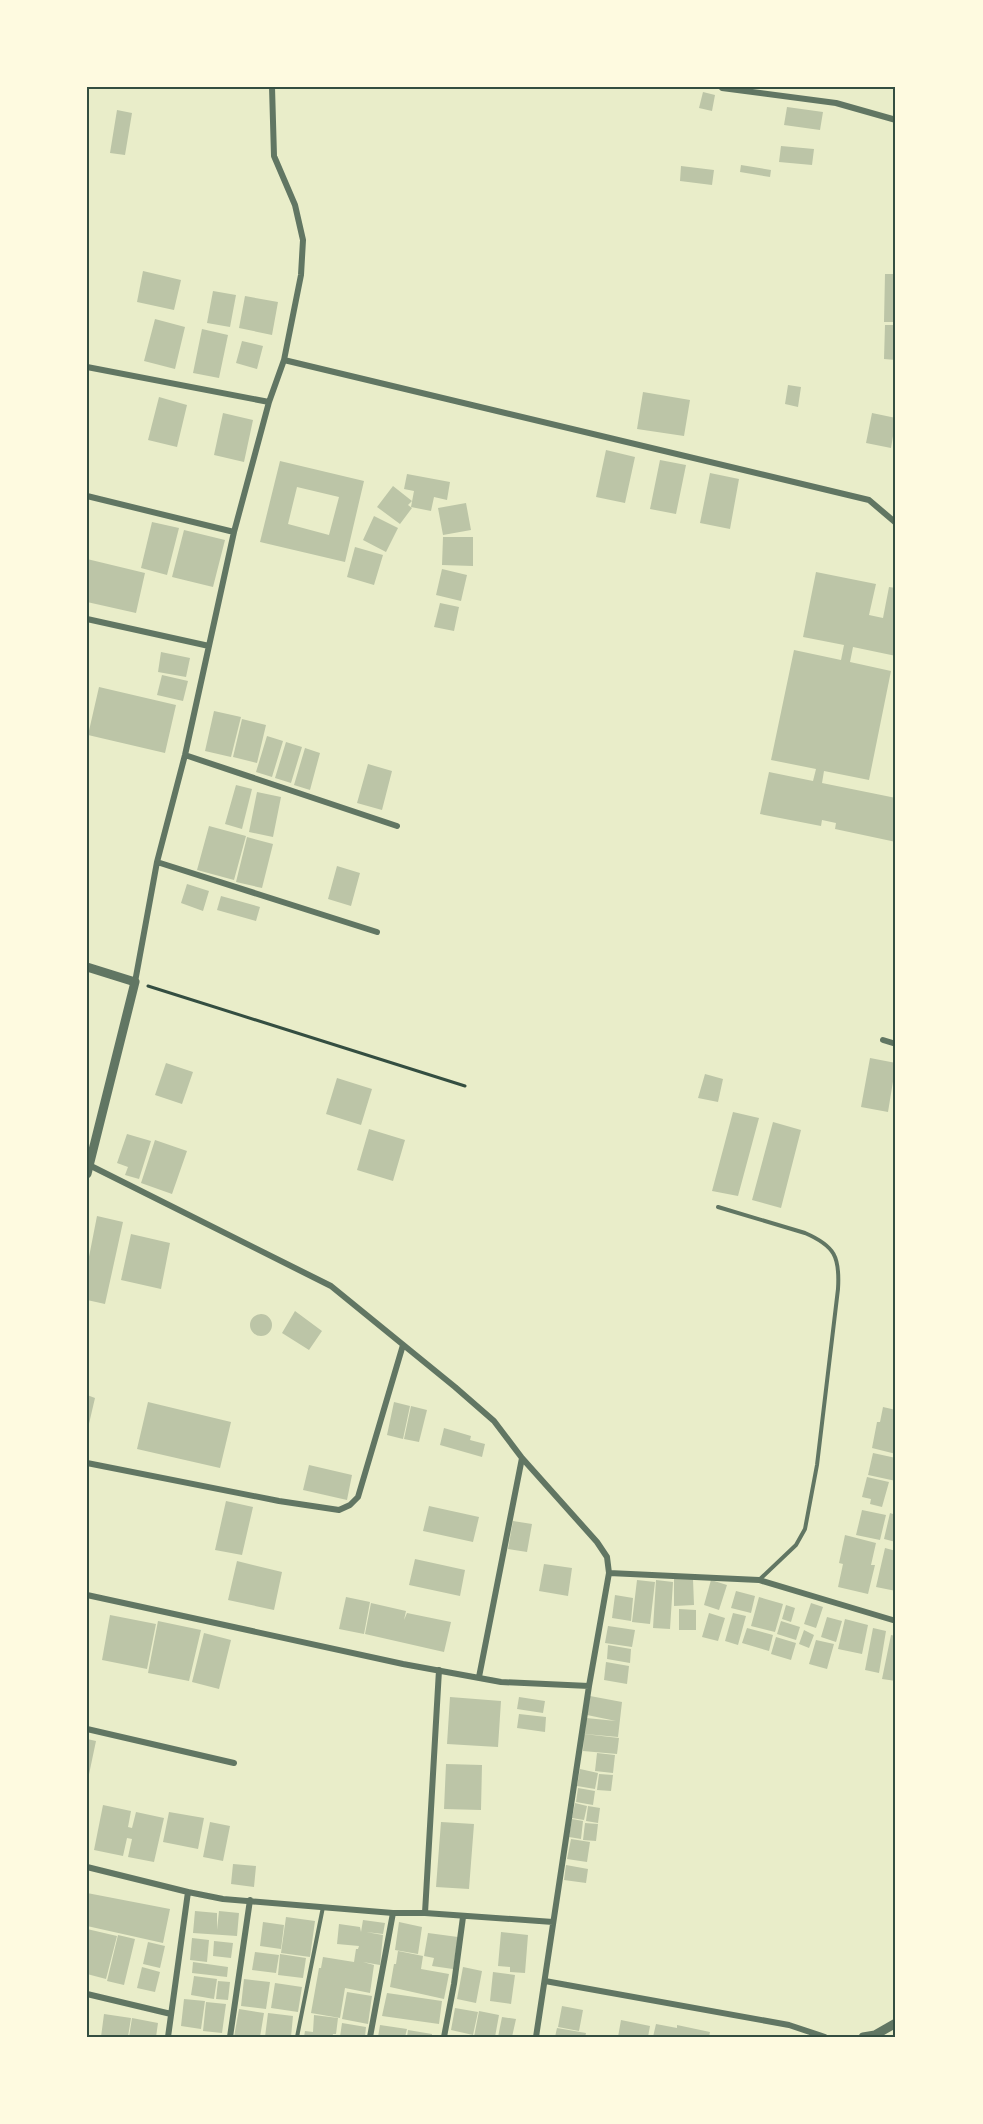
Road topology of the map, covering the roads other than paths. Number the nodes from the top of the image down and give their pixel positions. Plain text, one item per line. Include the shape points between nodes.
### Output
1 (272, 87) edge
2 (722, 88) edge
3 (896, 120) edge
4 (284, 360) junction
5 (87, 367) edge
6 (269, 402) junction
7 (87, 496) edge
8 (896, 523) edge
9 (234, 532) junction
10 (87, 619) edge
11 (209, 646) junction
12 (185, 755) junction
13 (397, 826) dead end
14 (157, 862) junction
15 (377, 932) dead end
16 (87, 967) edge
17 (135, 982) junction
18 (883, 1040) dead end
19 (896, 1044) edge
20 (88, 1168) edge
21 (718, 1207) dead end
22 (403, 1345) junction
23 (522, 1458) junction
24 (87, 1463) edge
25 (609, 1573) junction
26 (759, 1580) junction
27 (87, 1595) edge
28 (896, 1621) edge
29 (439, 1670) junction
30 (479, 1677) junction
31 (589, 1686) junction
32 (87, 1729) edge
33 (234, 1763) dead end
34 (87, 1867) edge
35 (188, 1892) junction
36 (250, 1900) junction
37 (323, 1907) junction
38 (393, 1913) junction
39 (425, 1913) junction
40 (463, 1917) junction
41 (553, 1922) junction
42 (545, 1981) junction
43 (87, 1994) edge
44 (171, 2014) junction
45 (896, 2023) edge
46 (168, 2037) edge
47 (230, 2037) edge
48 (297, 2037) edge
49 (370, 2037) edge
50 (444, 2037) edge
51 (536, 2037) edge
52 (825, 2037) edge
53 (863, 2037) edge

1 - 4 street via 274,156 295,206 303,240 302,275
2 - 3 street via 836,103
4 - 6 street
4 - 8 street via 869,500
5 - 6 street
6 - 9 street
7 - 9 street
9 - 11 street
10 - 11 street
11 - 12 street
12 - 13 street
12 - 14 street
14 - 15 street
14 - 17 street
16 - 17 street
17 - 20 street
18 - 19 street
20 - 22 street via 331,1286
21 - 26 lane via 816,1238 832,1251 839,1266 817,1465 805,1529 796,1545
22 - 23 street via 494,1421
22 - 24 street via 358,1497 345,1508 279,1501
23 - 25 street via 597,1542 607,1557
23 - 30 street
25 - 26 street
25 - 31 street
26 - 28 street
27 - 29 street
29 - 30 street
29 - 39 street
30 - 31 street via 501,1682
31 - 41 street
32 - 33 street
34 - 35 street
35 - 36 street
35 - 44 street
36 - 37 street
36 - 47 street
37 - 38 street
37 - 48 lane
38 - 39 street
38 - 49 street
39 - 40 street
40 - 41 street
40 - 50 street
41 - 42 street
42 - 51 street
42 - 52 street via 789,2025
43 - 44 street
44 - 46 street
45 - 53 street

